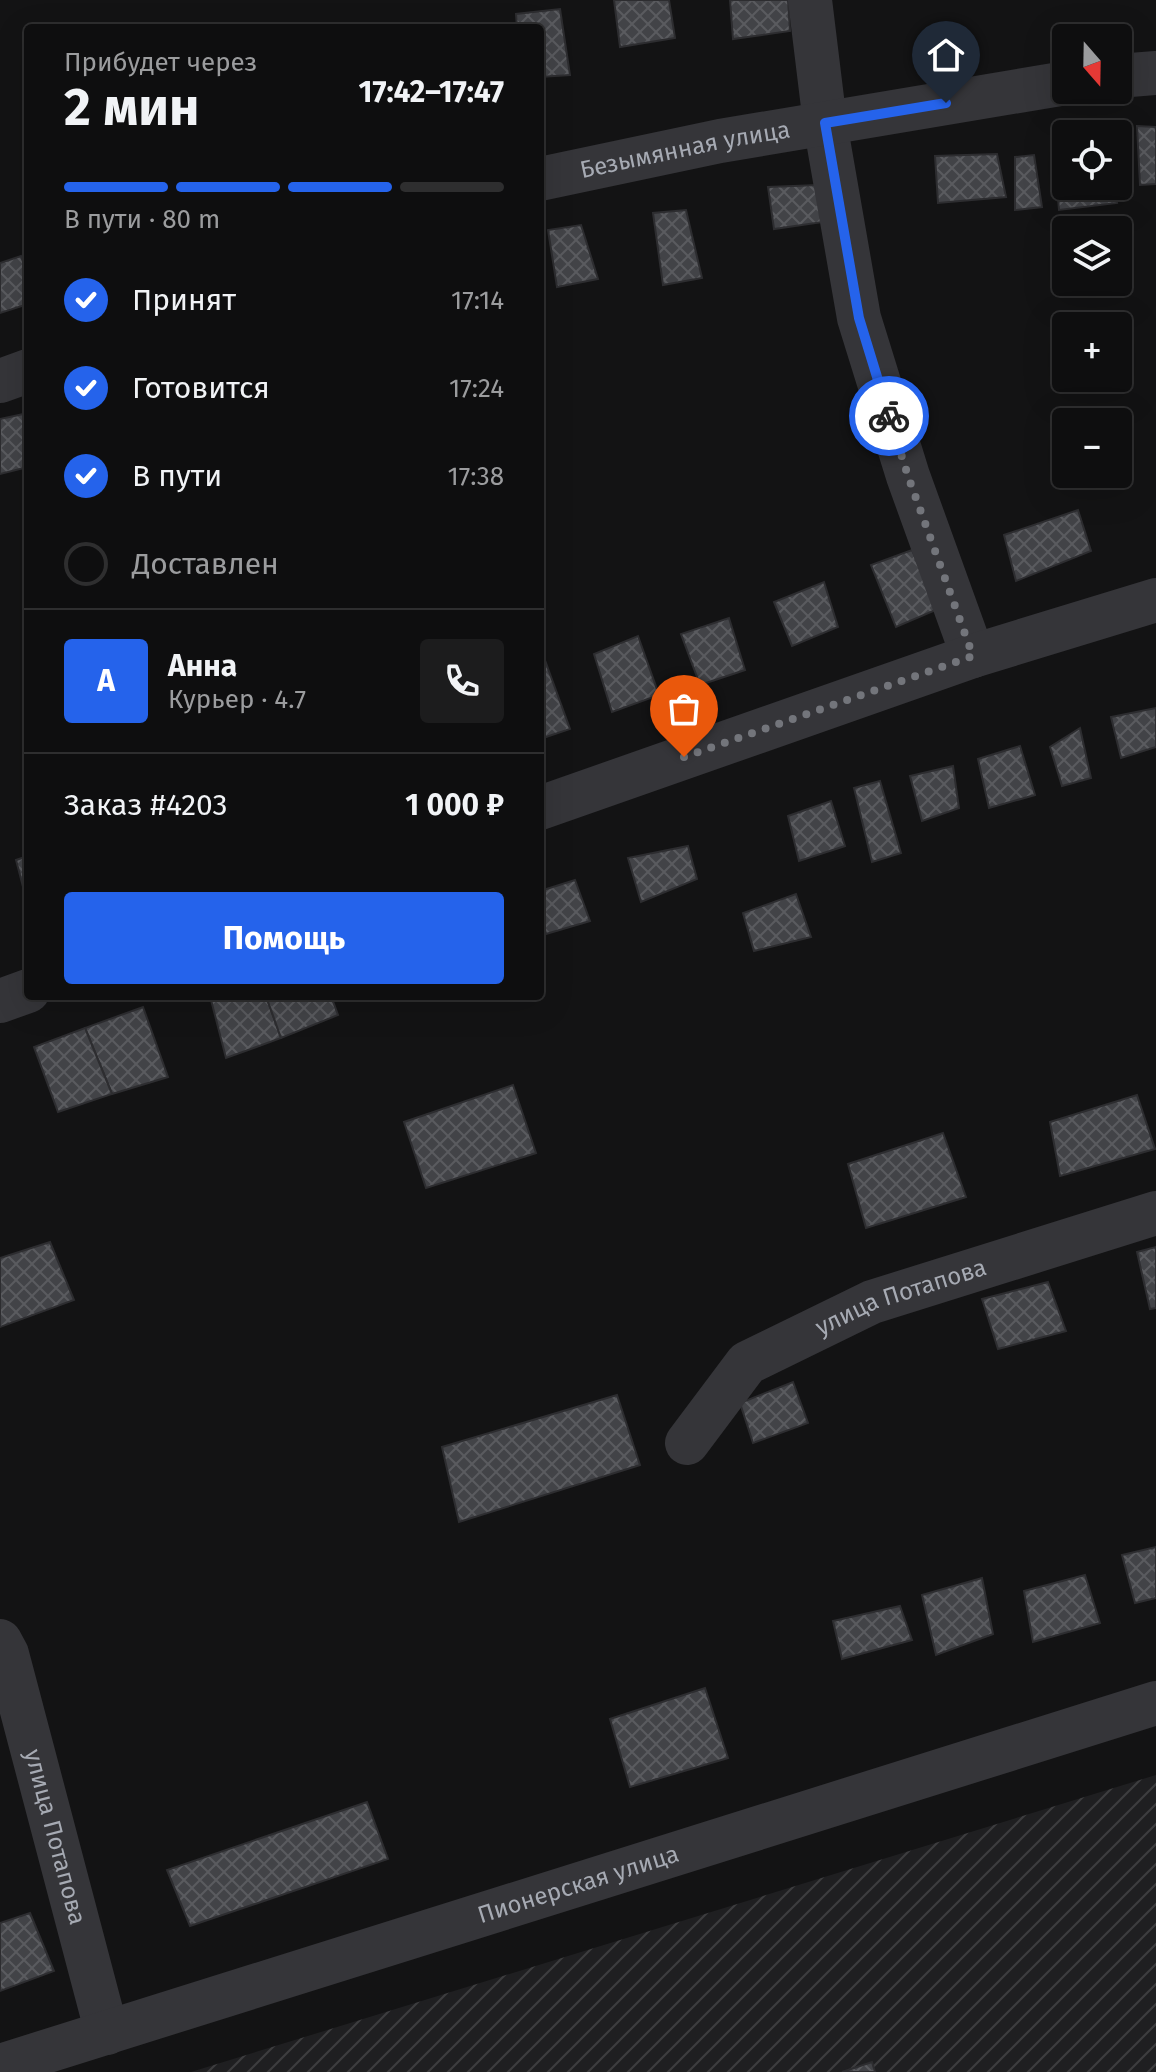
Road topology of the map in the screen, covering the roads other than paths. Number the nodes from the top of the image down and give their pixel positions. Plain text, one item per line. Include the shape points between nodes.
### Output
1 (810, 0) edge
2 (1156, 73) edge
3 (1132, 75) edge
4 (1052, 85) edge
5 (825, 123) junction
6 (544, 178) edge
7 (24, 372) edge
8 (0, 381) edge
9 (1156, 600) edge
10 (973, 656) junction
11 (544, 807) edge
12 (24, 992) edge
13 (0, 1001) edge
14 (1156, 1213) edge
15 (687, 1443) dead end
16 (0, 1641) edge
17 (1156, 1703) edge
18 (107, 2033) junction
19 (0, 2066) edge

1 - 5 street
2 - 3 street
4 - 5 street, Безымянная улица
5 - 6 street, Безымянная улица
5 - 10 street via 859,318 908,476
7 - 8 street
9 - 10 street
10 - 11 street
12 - 13 street
14 - 15 street, улица Потапова via 872,1302 747,1363
16 - 18 street, улица Потапова
17 - 18 street, Пионерская улица
18 - 19 street, Пионерская улица

